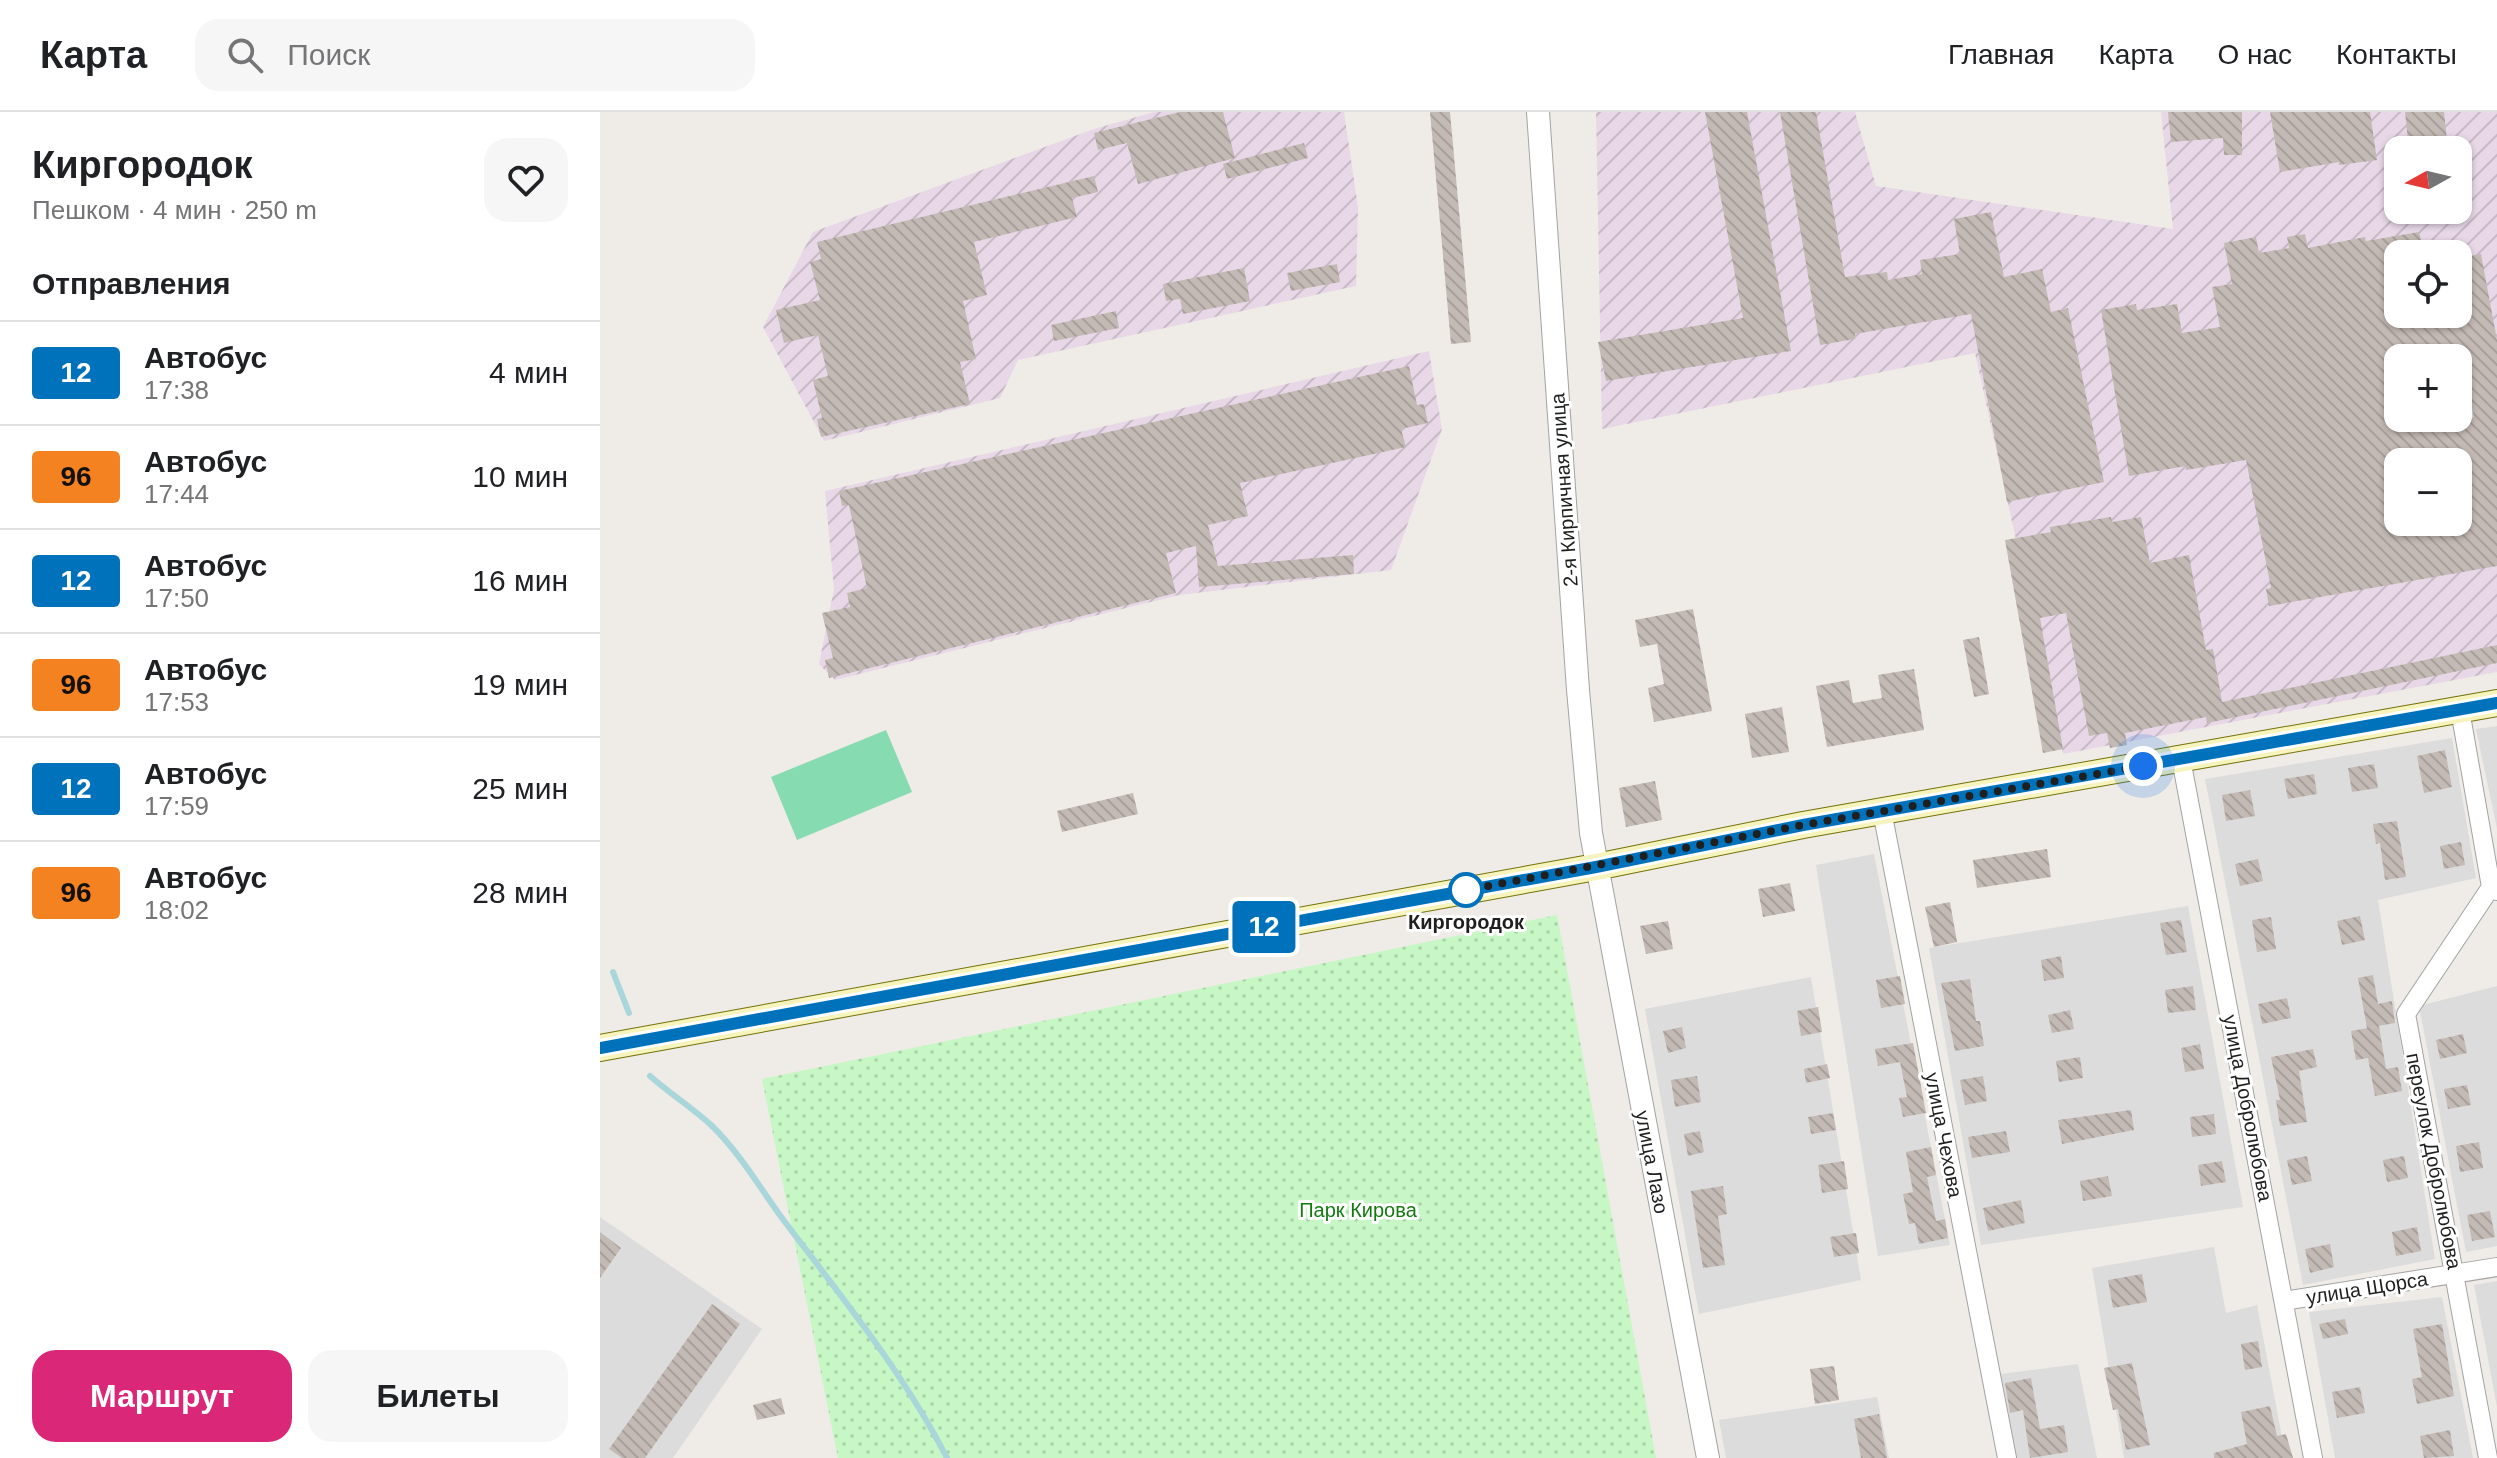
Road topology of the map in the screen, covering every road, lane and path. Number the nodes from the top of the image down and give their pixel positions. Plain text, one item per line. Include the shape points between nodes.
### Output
1 (1538, 112) edge
2 (2497, 703) edge
3 (2460, 710) junction
4 (2181, 759) junction
5 (1882, 811) junction
6 (1596, 867) junction
7 (2494, 889) edge
8 (600, 1048) edge
9 (2497, 1267) edge
10 (2455, 1274) junction
11 (2284, 1301) junction
12 (1708, 1458) edge
13 (2007, 1458) edge
14 (2313, 1458) edge
15 (2488, 1458) edge

1 - 6 street, 2-я Кирпичная улица via 1578,690
2 - 3 main road
3 - 4 main road
3 - 7 street
4 - 5 main road
4 - 11 street, улица Добролюбова
5 - 6 main road
5 - 13 street, улица Чехова
6 - 8 main road
6 - 12 street, улица Лазо
7 - 10 street, переулок Добролюбова via 2406,1014
9 - 10 street, улица Щорса
10 - 11 street, улица Щорса
10 - 15 street, переулок Добролюбова
11 - 14 street, улица Добролюбова

